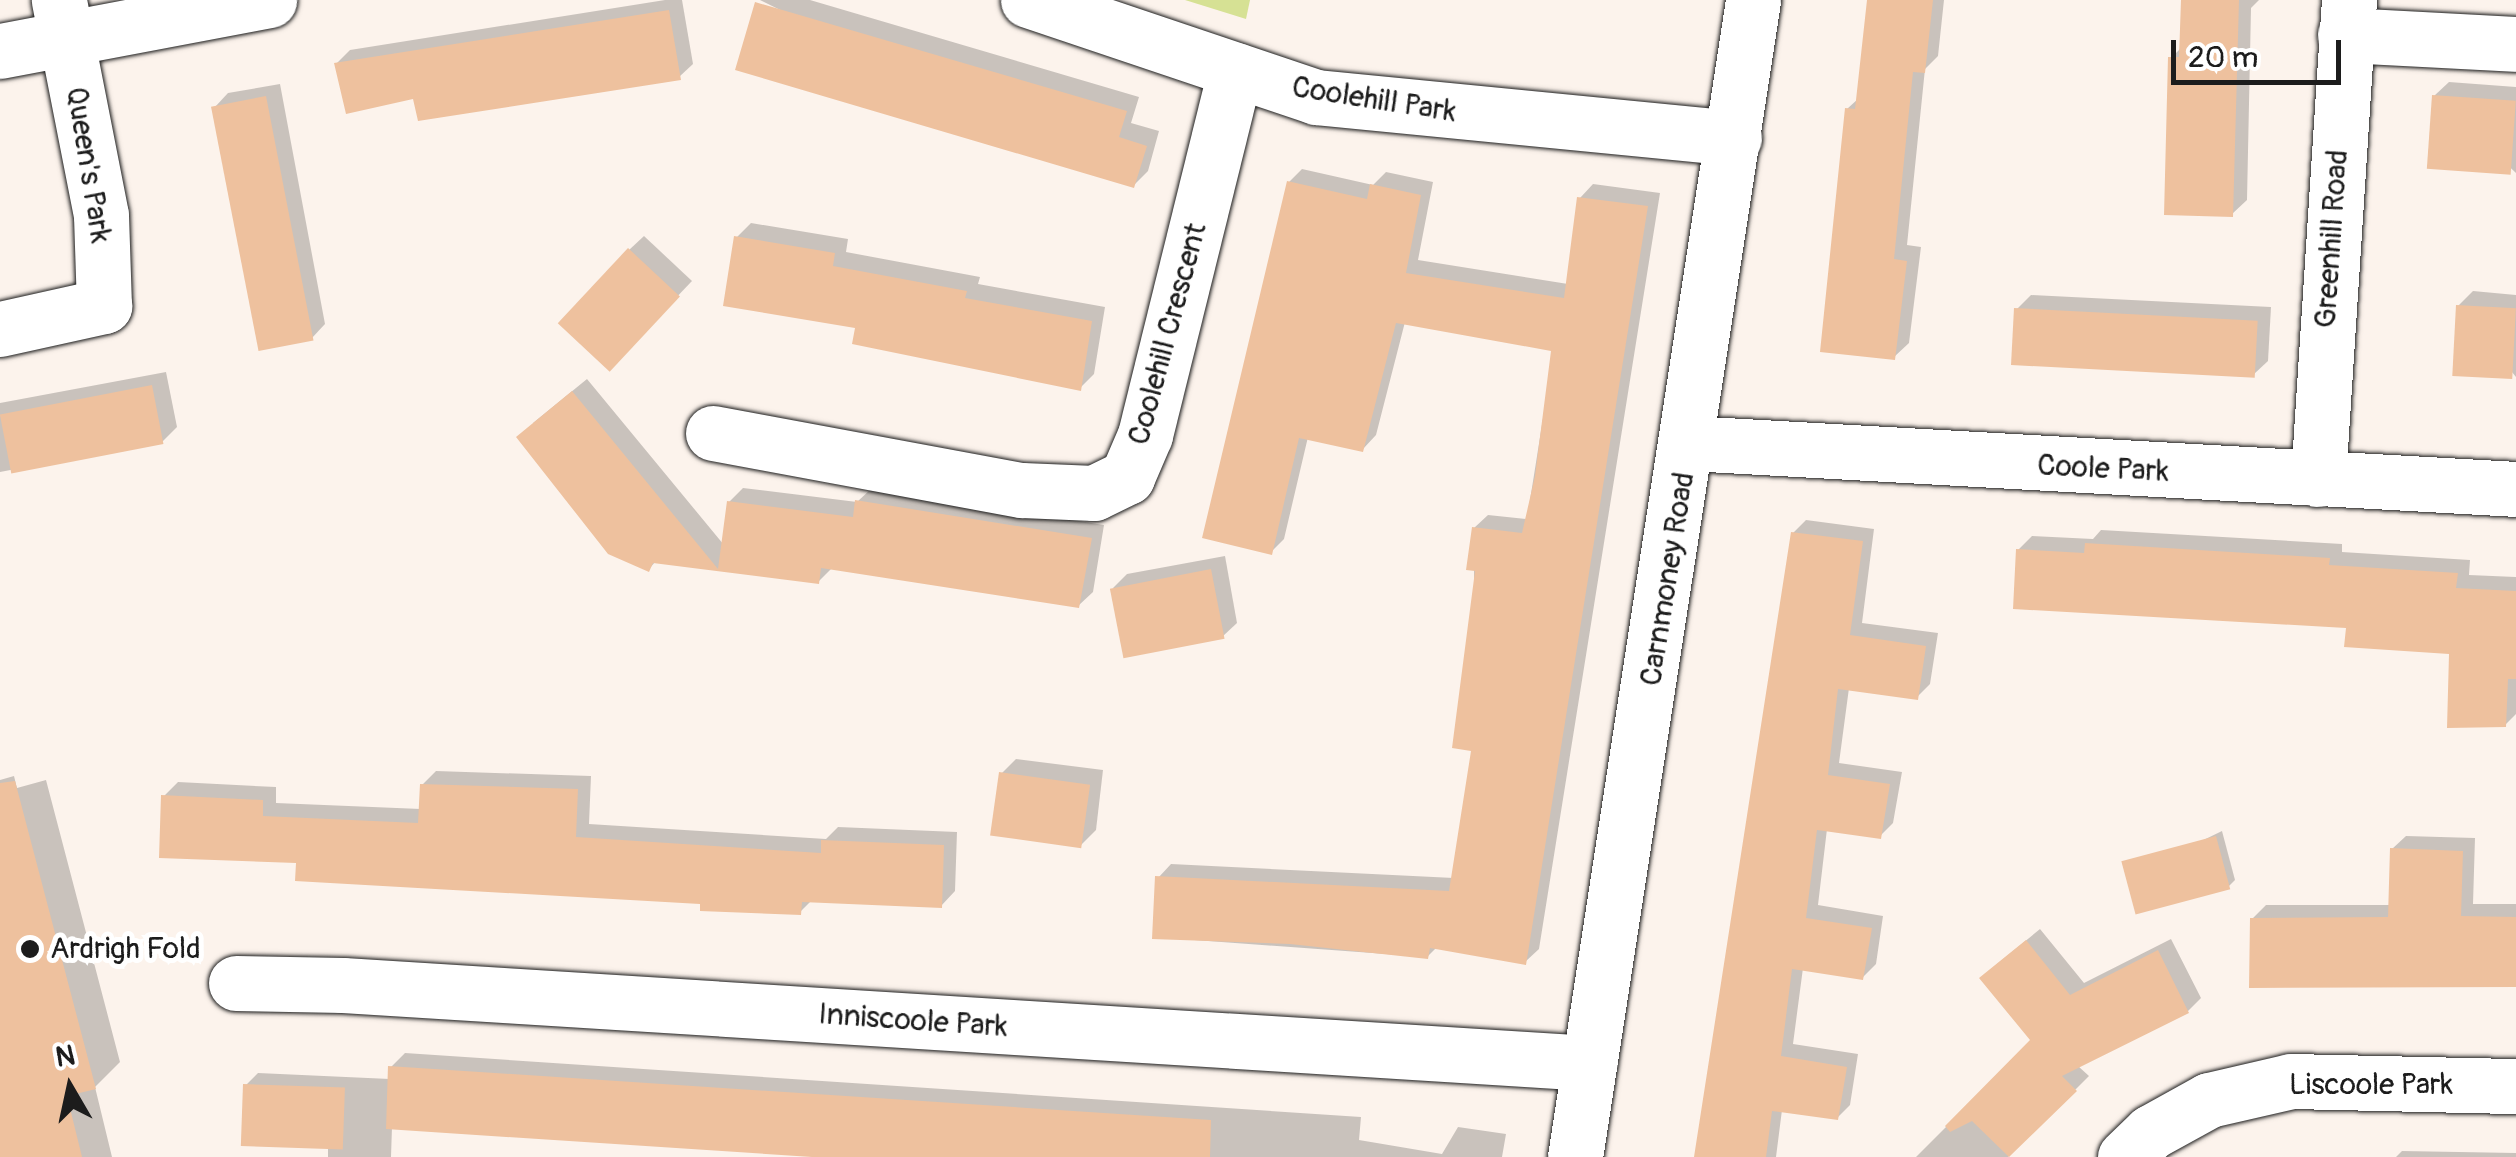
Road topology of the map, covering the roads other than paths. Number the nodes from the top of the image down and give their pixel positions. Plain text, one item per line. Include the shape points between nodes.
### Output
1 (269, 0) edge
2 (1028, 0) edge
3 (1754, 0) edge
4 (2347, 17) edge
5 (64, 19) edge
6 (2516, 44) edge
7 (0, 51) edge
8 (1236, 70) junction
9 (1734, 138) junction
10 (0, 329) edge
11 (712, 433) dead end
12 (1690, 444) junction
13 (2318, 478) junction
14 (2516, 489) edge
15 (236, 984) dead end
16 (1590, 1064) junction
17 (2516, 1086) edge
18 (1575, 1157) edge
19 (2125, 1157) edge

1 - 5 street
2 - 8 street, Coolehill Park
3 - 9 street, Carnmoney Road
4 - 6 street
4 - 13 street, Greenhill Road
5 - 7 street
5 - 10 street, Queen's Park via 101,215 104,306
8 - 9 street, Coolehill Park via 1316,96 1393,108
8 - 11 street, Coolehill Crescent via 1144,436 1127,477 1094,494 1022,490
9 - 12 street, Carnmoney Road
12 - 13 street, Coole Park
12 - 16 street, Carnmoney Road
13 - 14 street, Coole Park
15 - 16 street, Inniscoole Park via 344,985
16 - 18 street, Carnmoney Road
17 - 19 street, Liscoole Park via 2290,1081 2209,1100 2152,1132

